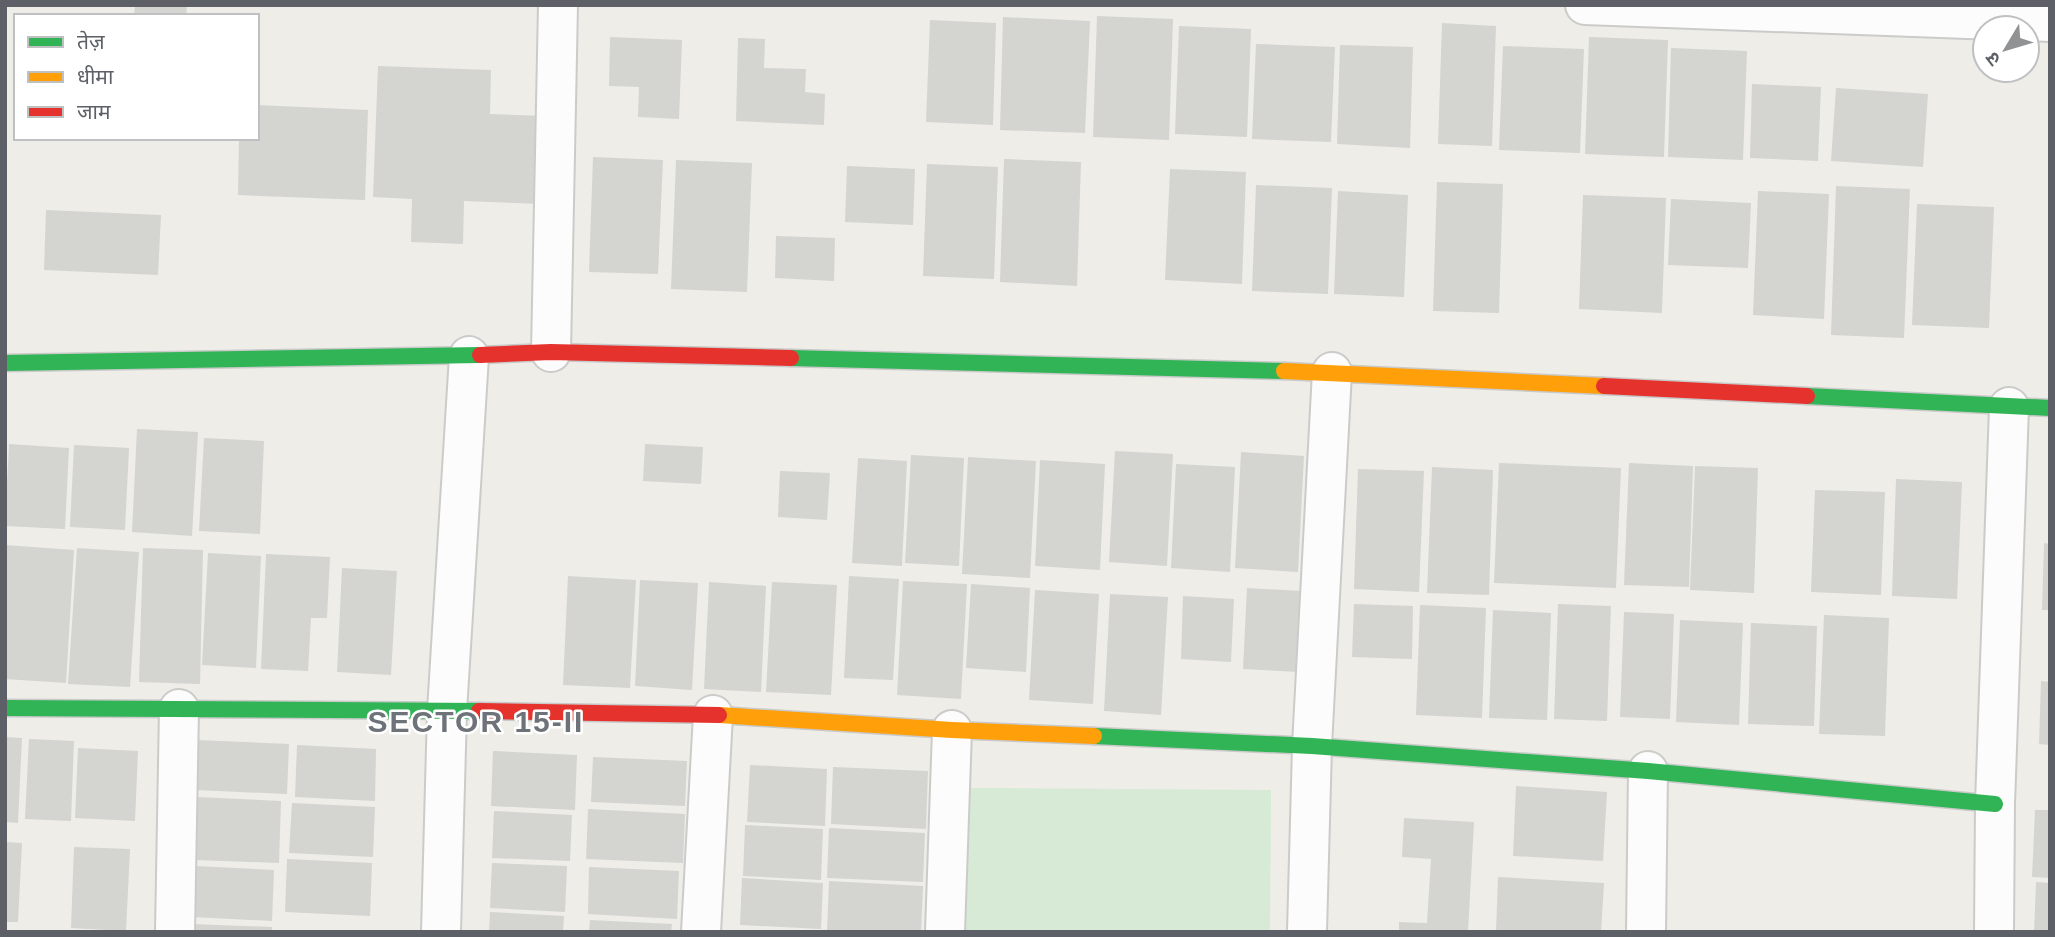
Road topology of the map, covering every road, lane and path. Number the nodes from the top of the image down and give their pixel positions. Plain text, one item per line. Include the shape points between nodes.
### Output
1 (558, 5) edge
2 (1586, 5) edge
3 (1820, 9) edge
4 (2050, 22) edge
5 (551, 352) junction
6 (468, 355) junction
7 (5, 363) edge
8 (1332, 372) junction
9 (2009, 407) junction
10 (2050, 408) edge
11 (5, 708) edge
12 (179, 709) junction
13 (447, 711) junction
14 (713, 715) junction
15 (952, 730) junction
16 (1312, 746) junction
17 (1648, 771) junction
18 (1995, 804) junction
19 (175, 932) edge
20 (441, 932) edge
21 (701, 932) edge
22 (945, 932) edge
23 (1307, 932) edge
24 (1646, 932) edge
25 (1994, 932) edge

1 - 5 street
2 - 3 street
3 - 4 street
5 - 6 street
5 - 8 street
6 - 7 street
6 - 13 street
8 - 9 street
8 - 16 street
9 - 10 street
9 - 18 street
11 - 12 street
12 - 13 street
12 - 19 street
13 - 14 street
13 - 20 street
14 - 15 street
14 - 21 street
15 - 16 street
15 - 22 street
16 - 17 street
16 - 23 street
17 - 18 street
17 - 24 street
18 - 25 street

